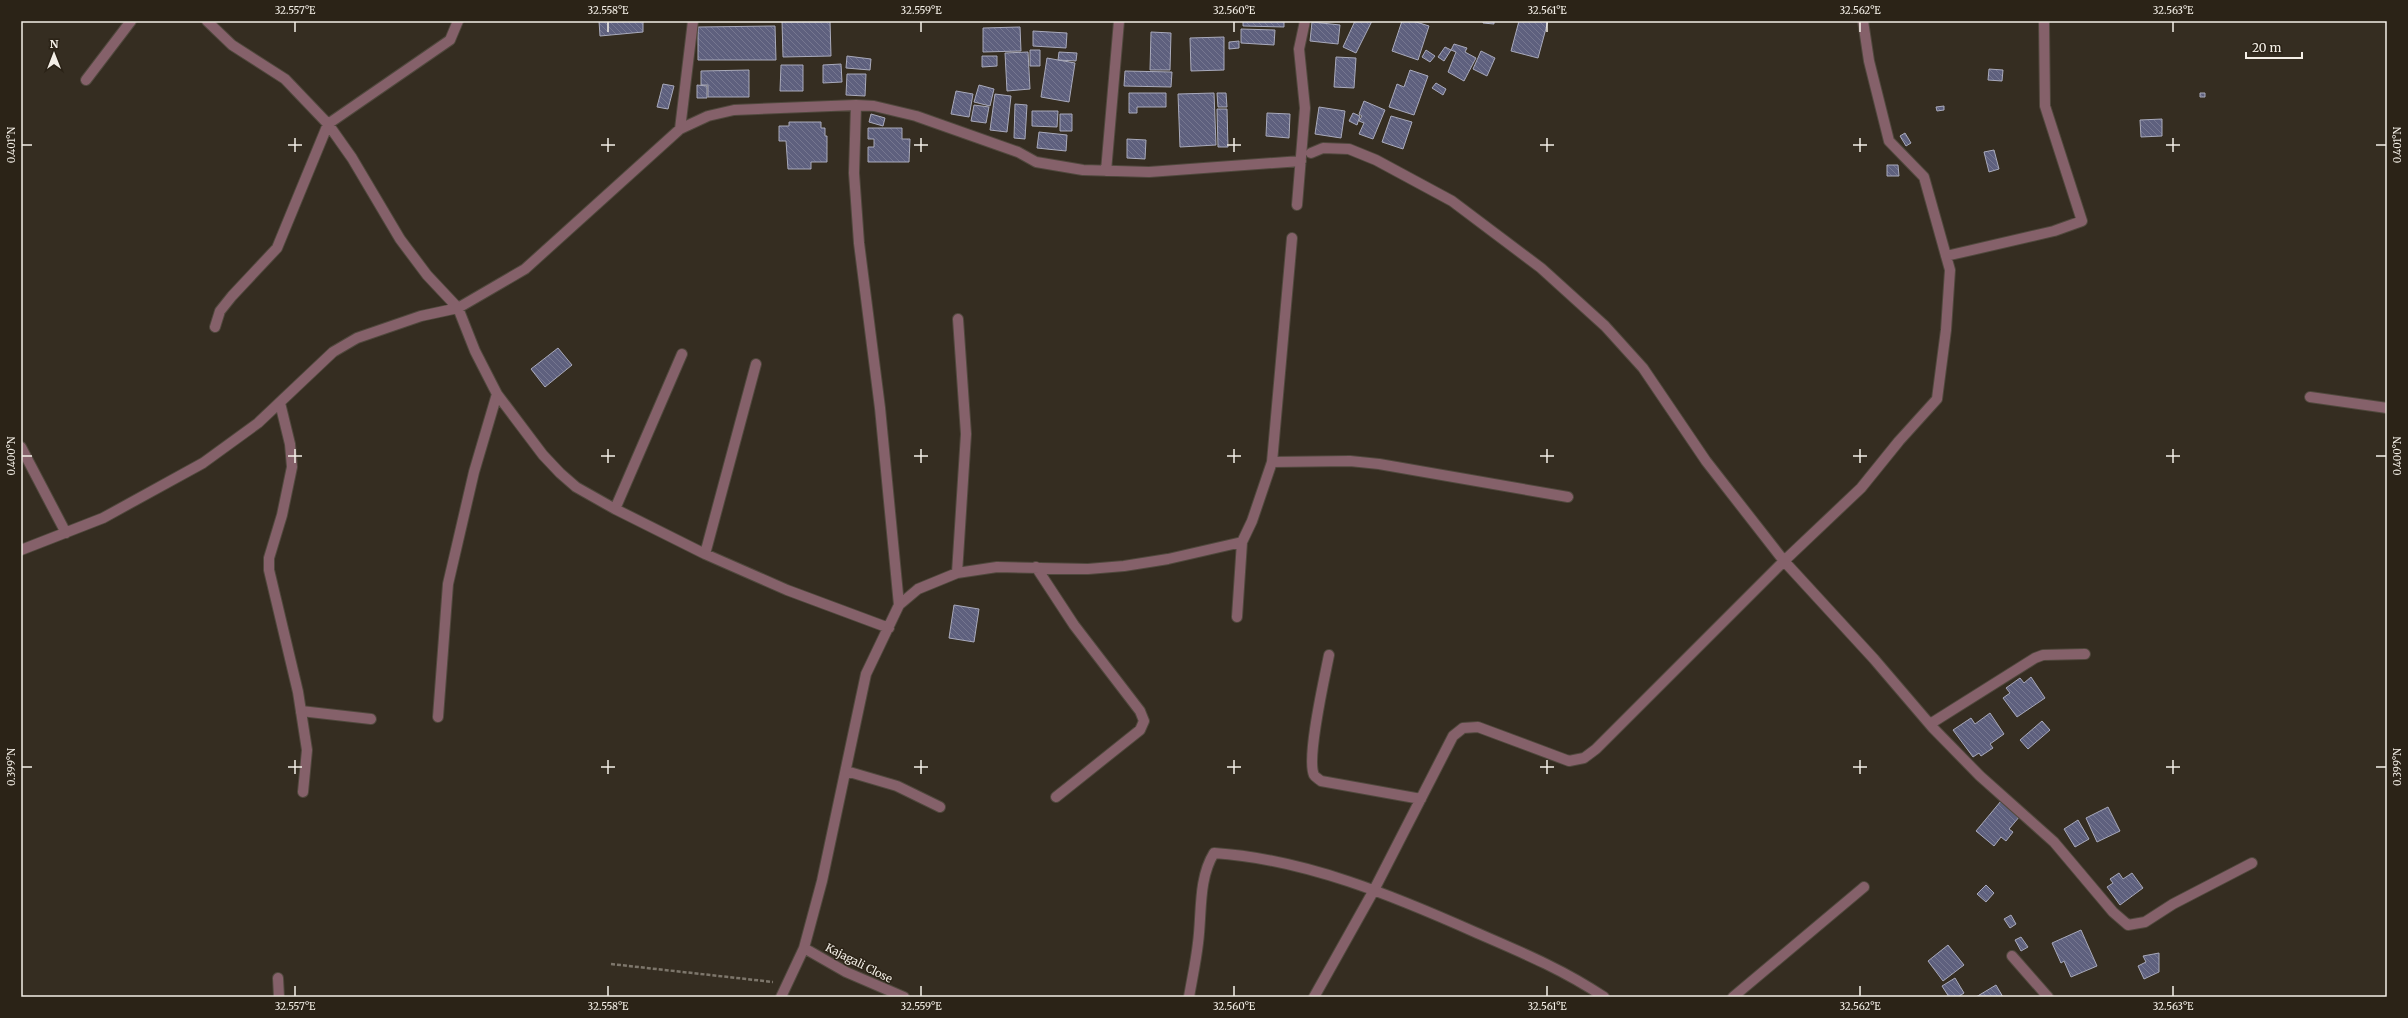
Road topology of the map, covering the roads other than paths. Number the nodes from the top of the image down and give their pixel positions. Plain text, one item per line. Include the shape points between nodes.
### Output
1 (131, 21) edge
2 (207, 21) edge
3 (458, 21) edge
4 (693, 21) edge
5 (1118, 21) edge
6 (1304, 21) edge
7 (1863, 21) edge
8 (2044, 21) edge
9 (86, 80) dead end
10 (856, 105) junction
11 (328, 124) junction
12 (680, 129) junction
13 (1311, 152) dead end
14 (1301, 161) junction
15 (1106, 172) junction
16 (1298, 205) dead end
17 (1292, 238) dead end
18 (1946, 256) junction
19 (458, 308) junction
20 (958, 318) dead end
21 (215, 327) dead end
22 (682, 354) dead end
23 (756, 364) dead end
24 (498, 394) junction
25 (2310, 397) dead end
26 (280, 403) junction
27 (2387, 408) edge
28 (21, 448) edge
29 (1272, 462) junction
30 (1568, 497) dead end
31 (615, 509) junction
32 (66, 533) junction
33 (1242, 542) junction
34 (21, 550) edge
35 (705, 554) junction
36 (1784, 561) junction
37 (1036, 567) junction
38 (957, 573) junction
39 (899, 606) junction
40 (1237, 617) dead end
41 (889, 628) junction
42 (2085, 654) dead end
43 (1329, 655) dead end
44 (301, 711) junction
45 (438, 717) dead end
46 (371, 719) dead end
47 (1930, 724) junction
48 (846, 771) junction
49 (303, 792) dead end
50 (1056, 797) dead end
51 (1421, 800) junction
52 (940, 807) dead end
53 (2252, 863) dead end
54 (1864, 887) dead end
55 (1374, 890) junction
56 (804, 948) junction
57 (2012, 956) dead end
58 (278, 978) dead end
59 (279, 997) edge
60 (781, 997) edge
61 (904, 997) edge
62 (1188, 997) edge
63 (1314, 997) edge
64 (1604, 997) edge
65 (1733, 997) edge
66 (2048, 997) edge

1 - 9 street
2 - 11 street via 232,45 285,80
3 - 11 street via 450,40
4 - 12 street
5 - 15 street
6 - 14 street via 1299,49 1305,108
7 - 18 street via 1869,61 1889,141 1924,177
8 - 18 street via 2046,106 2082,221 2054,231
10 - 12 street via 734,110 708,116
10 - 15 street via 874,106 916,116 1018,152 1036,162
10 - 39 street via 854,173 859,243 880,408
11 - 19 street via 352,158 400,239 427,275
11 - 21 street via 278,248 220,311
12 - 19 street via 525,269
13 - 36 street via 1323,148 1349,149 1416,180 1452,201 1563,287 1605,326 1643,368 1706,461
14 - 15 street via 1149,172
14 - 16 street
17 - 29 street
18 - 36 street via 1950,270 1946,330 1937,399 1861,488
19 - 24 street via 475,352
19 - 26 street via 421,316 357,338 333,352 309,372
20 - 38 street via 966,434
22 - 31 street
23 - 35 street
24 - 31 street via 543,455 560,473 576,487
24 - 45 street via 474,472 448,584
25 - 27 street
26 - 32 street via 229,446 203,463 103,518
26 - 44 street via 290,444 292,468 269,558 269,570
28 - 32 street
29 - 30 street via 1350,461 1379,464
29 - 33 street
31 - 35 street
32 - 34 street
33 - 37 street via 1168,560 1124,566 1088,569
33 - 40 street
35 - 41 street via 787,590
36 - 47 street
36 - 51 street via 1596,749 1584,758 1569,761 1478,727 1463,728 1453,736
37 - 38 street via 997,567
37 - 50 street via 1074,625 1140,711 1144,720 1140,730
38 - 39 street via 918,589
39 - 41 street
41 - 48 street via 866,674
42 - 47 street via 2043,655 2034,658
43 - 51 street via 1317,716 1312,766 1314,776 1321,781
44 - 46 street
44 - 49 street via 307,750
47 - 53 street via 1980,776 2054,842 2113,912 2128,925 2145,922 2173,904
48 - 52 street via 897,786
48 - 56 street via 822,881
51 - 55 street
54 - 65 street
55 - 62 street via 1294,866 1214,853 1207,864 1204,876 1198,942
55 - 63 street
55 - 64 street via 1555,967
56 - 60 street
56 - 61 street, Kajagali Close via 846,972
57 - 66 street
58 - 59 street

